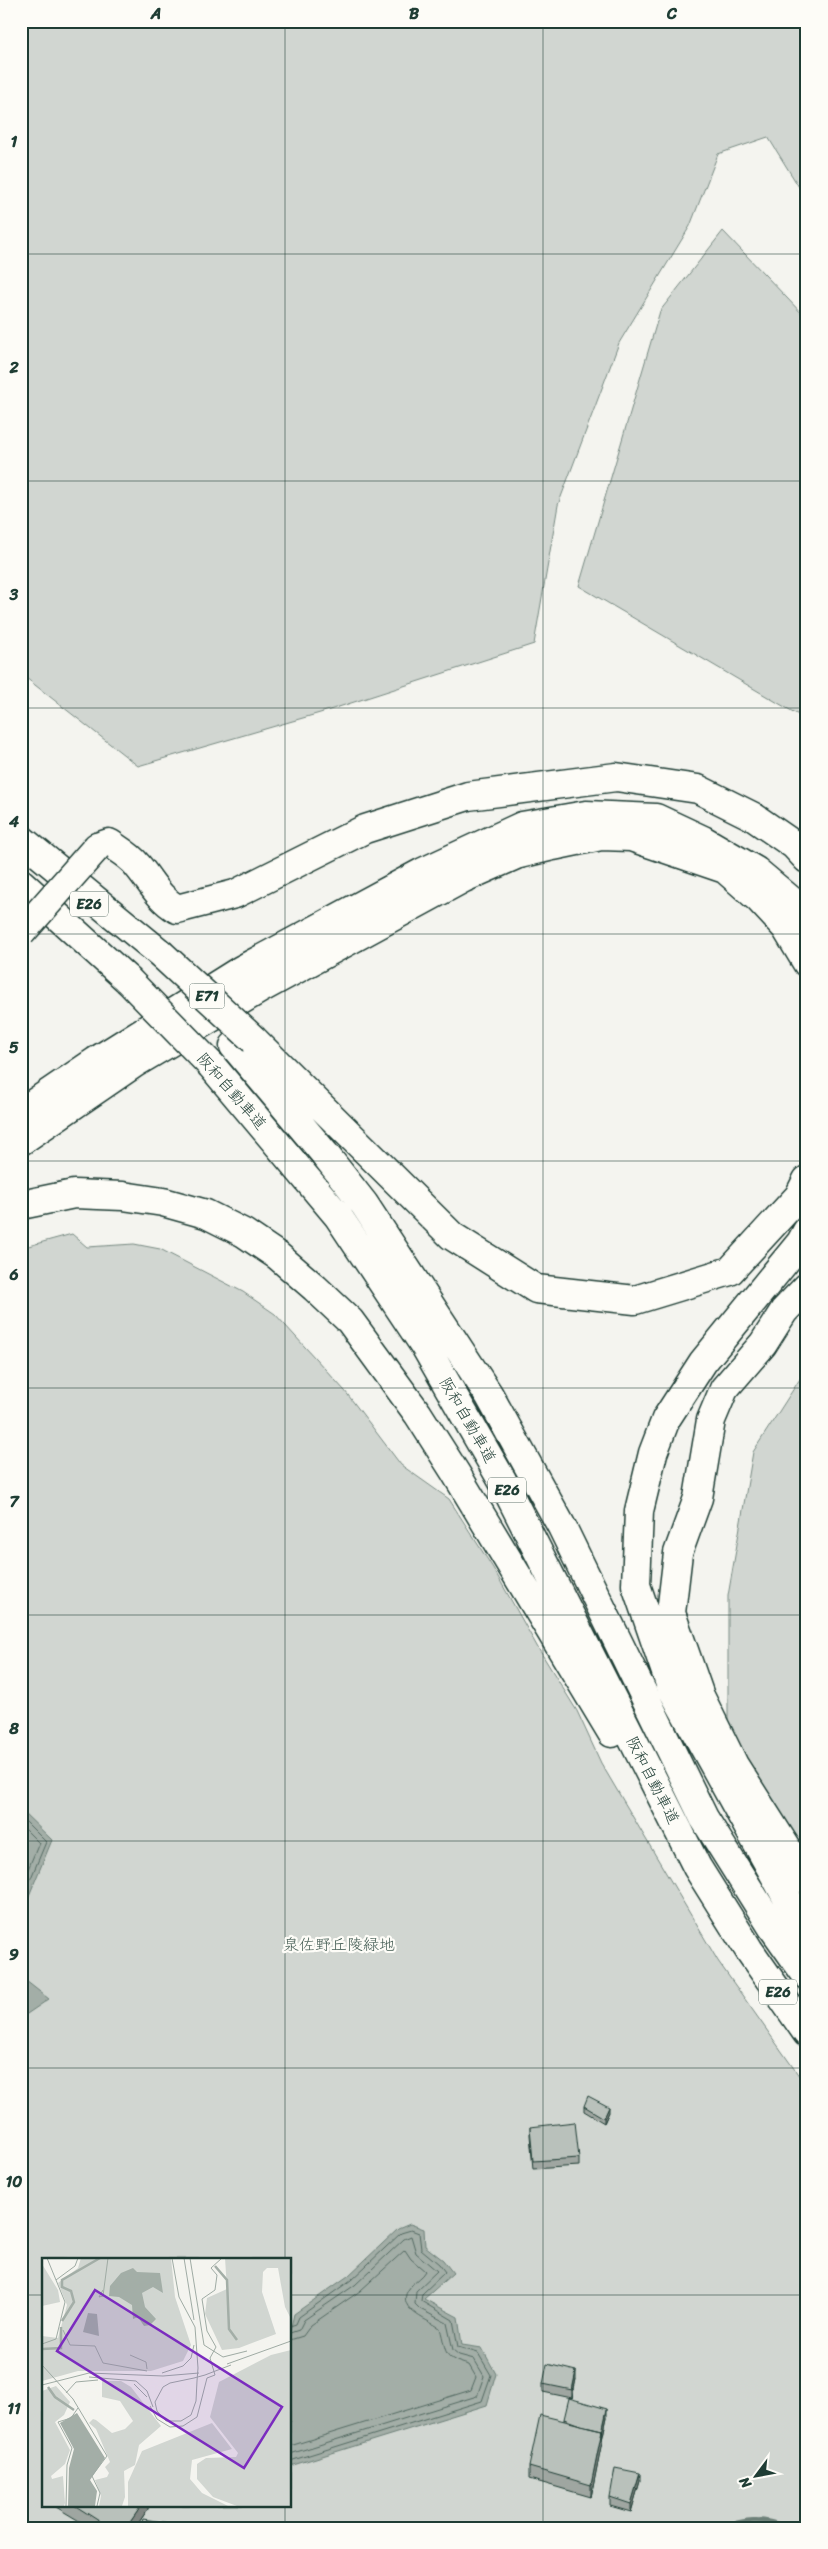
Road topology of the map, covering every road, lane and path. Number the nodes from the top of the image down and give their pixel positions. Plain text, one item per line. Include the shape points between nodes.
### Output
1 (21, 839) edge
2 (21, 849) edge
3 (807, 859) edge
4 (21, 883) edge
5 (807, 920) edge
6 (21, 932) edge
7 (157, 957) junction
8 (807, 963) edge
9 (244, 1043) junction
10 (21, 1112) edge
11 (21, 1141) edge
12 (807, 1180) edge
13 (21, 1205) edge
14 (807, 1231) edge
15 (807, 1287) edge
16 (697, 1867) junction
17 (807, 1880) edge
18 (807, 1934) edge
19 (807, 1976) edge
20 (807, 2034) edge

1 - 7 main road
2 - 7 main road, 阪和自動車道 / E26
3 - 6 main road, bridge via 794,845 752,816 698,789 616,777 468,796 365,829 235,894 177,910 169,905 137,865 110,843 97,847
4 - 16 main road, 阪和自動車道 / E26, bridge via 128,980 211,1064 338,1216 426,1348 502,1480
5 - 10 main road via 800,908 756,871 703,840 656,818 586,815 522,826 423,872 241,970
7 - 9 main road, 阪和自動車道 / E26
8 - 11 main road via 786,928 725,869 631,837 601,836 553,846 516,855 464,878 260,989 134,1063
9 - 12 main road via 452,1236 536,1289 635,1300 730,1271 799,1196
9 - 19 main road, 阪和自動車道 / E26 via 364,1204 489,1395 562,1527 704,1818 772,1928
13 - 16 main road via 74,1194 123,1196 163,1202 206,1214 244,1233 278,1256 350,1321 413,1407 455,1472 592,1702
14 - 18 main road via 703,1362 666,1419 653,1452 639,1511 636,1585 671,1687
15 - 17 main road via 784,1311 763,1344 724,1389 711,1420 698,1498 678,1553 670,1613 700,1696 734,1765
16 - 20 main road, 阪和自動車道 / E26

